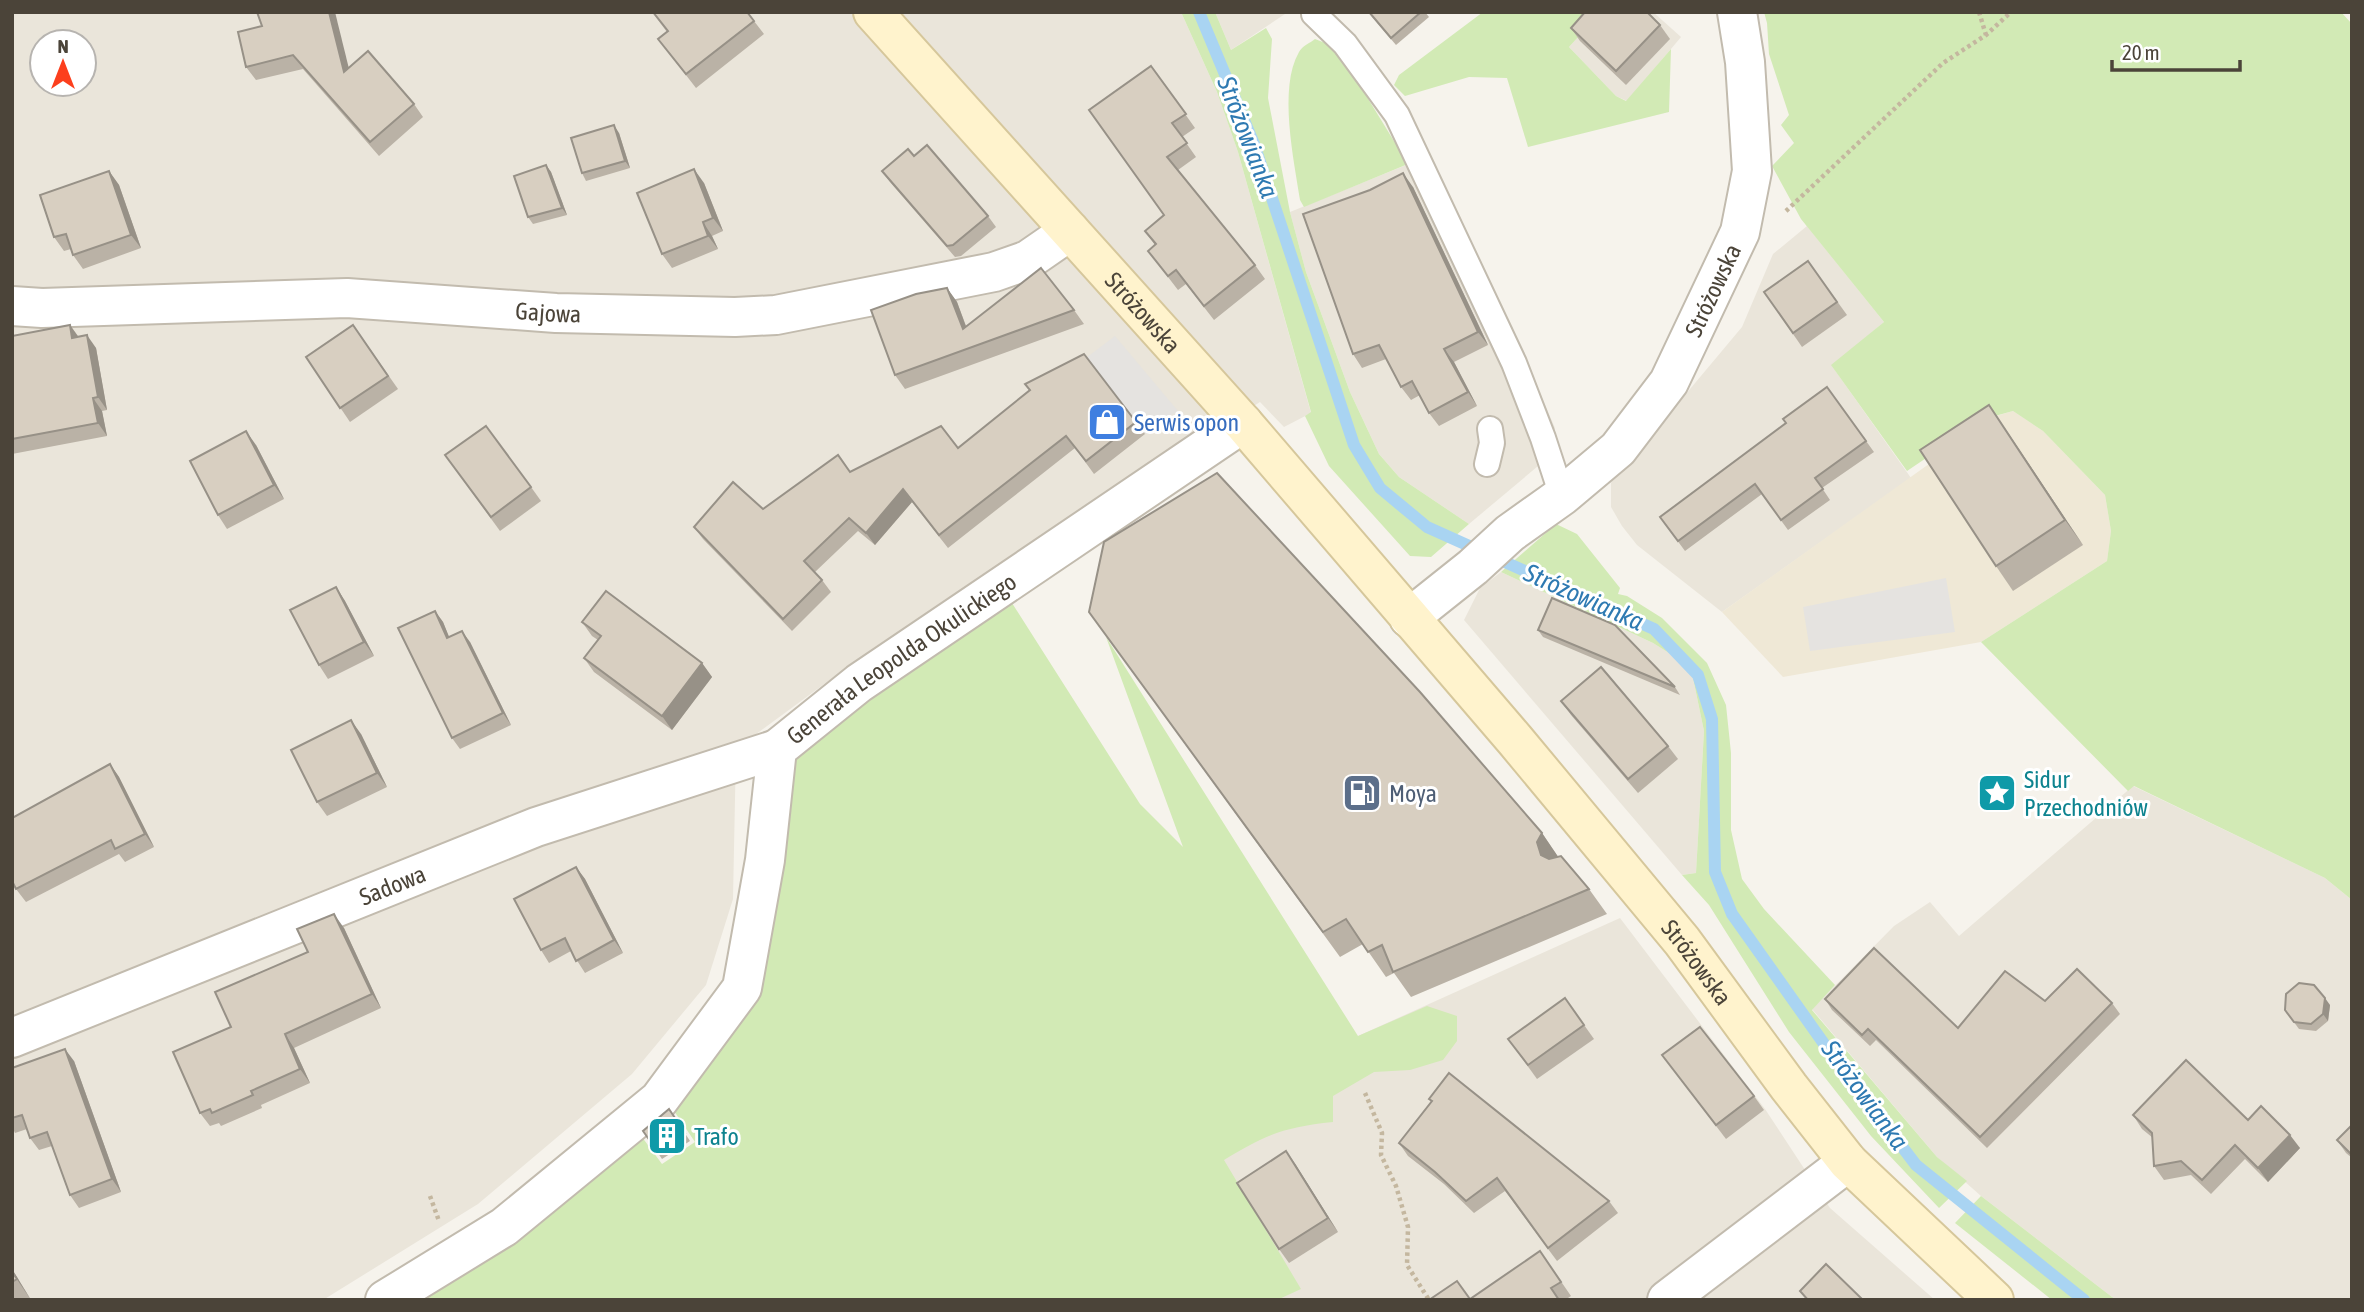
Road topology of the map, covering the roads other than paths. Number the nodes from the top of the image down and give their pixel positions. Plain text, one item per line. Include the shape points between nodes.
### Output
1 (873, 12) edge
2 (1737, 12) edge
3 (1314, 14) dead end
4 (1070, 231) junction
5 (12, 306) edge
6 (1242, 423) junction
7 (1490, 429) dead end
8 (1487, 464) dead end
9 (1562, 496) junction
10 (1409, 618) junction
11 (777, 749) junction
12 (12, 1038) edge
13 (1848, 1162) junction
14 (385, 1300) edge
15 (1667, 1300) edge
16 (1994, 1300) edge

1 - 4 main road, Stróżowska
2 - 9 street, Stróżowska via 1752,171 1740,232 1669,382 1618,449
3 - 9 lane via 1345,44 1397,115 1514,363
4 - 5 street, Gajowa via 1028,260 994,272 776,315 556,313 347,298
4 - 6 main road, Stróżowska
6 - 10 main road, Stróżowska
6 - 11 street, Generała Leopolda Okulickiego via 859,683
7 - 8 lane
9 - 10 street, Stróżowska
10 - 13 main road, Stróżowska via 1682,941
11 - 12 street, Sadowa via 537,827
11 - 14 street, Generała Leopolda Okulickiego via 765,860 742,988 659,1100 504,1227
13 - 15 street
13 - 16 main road, Stróżowska

